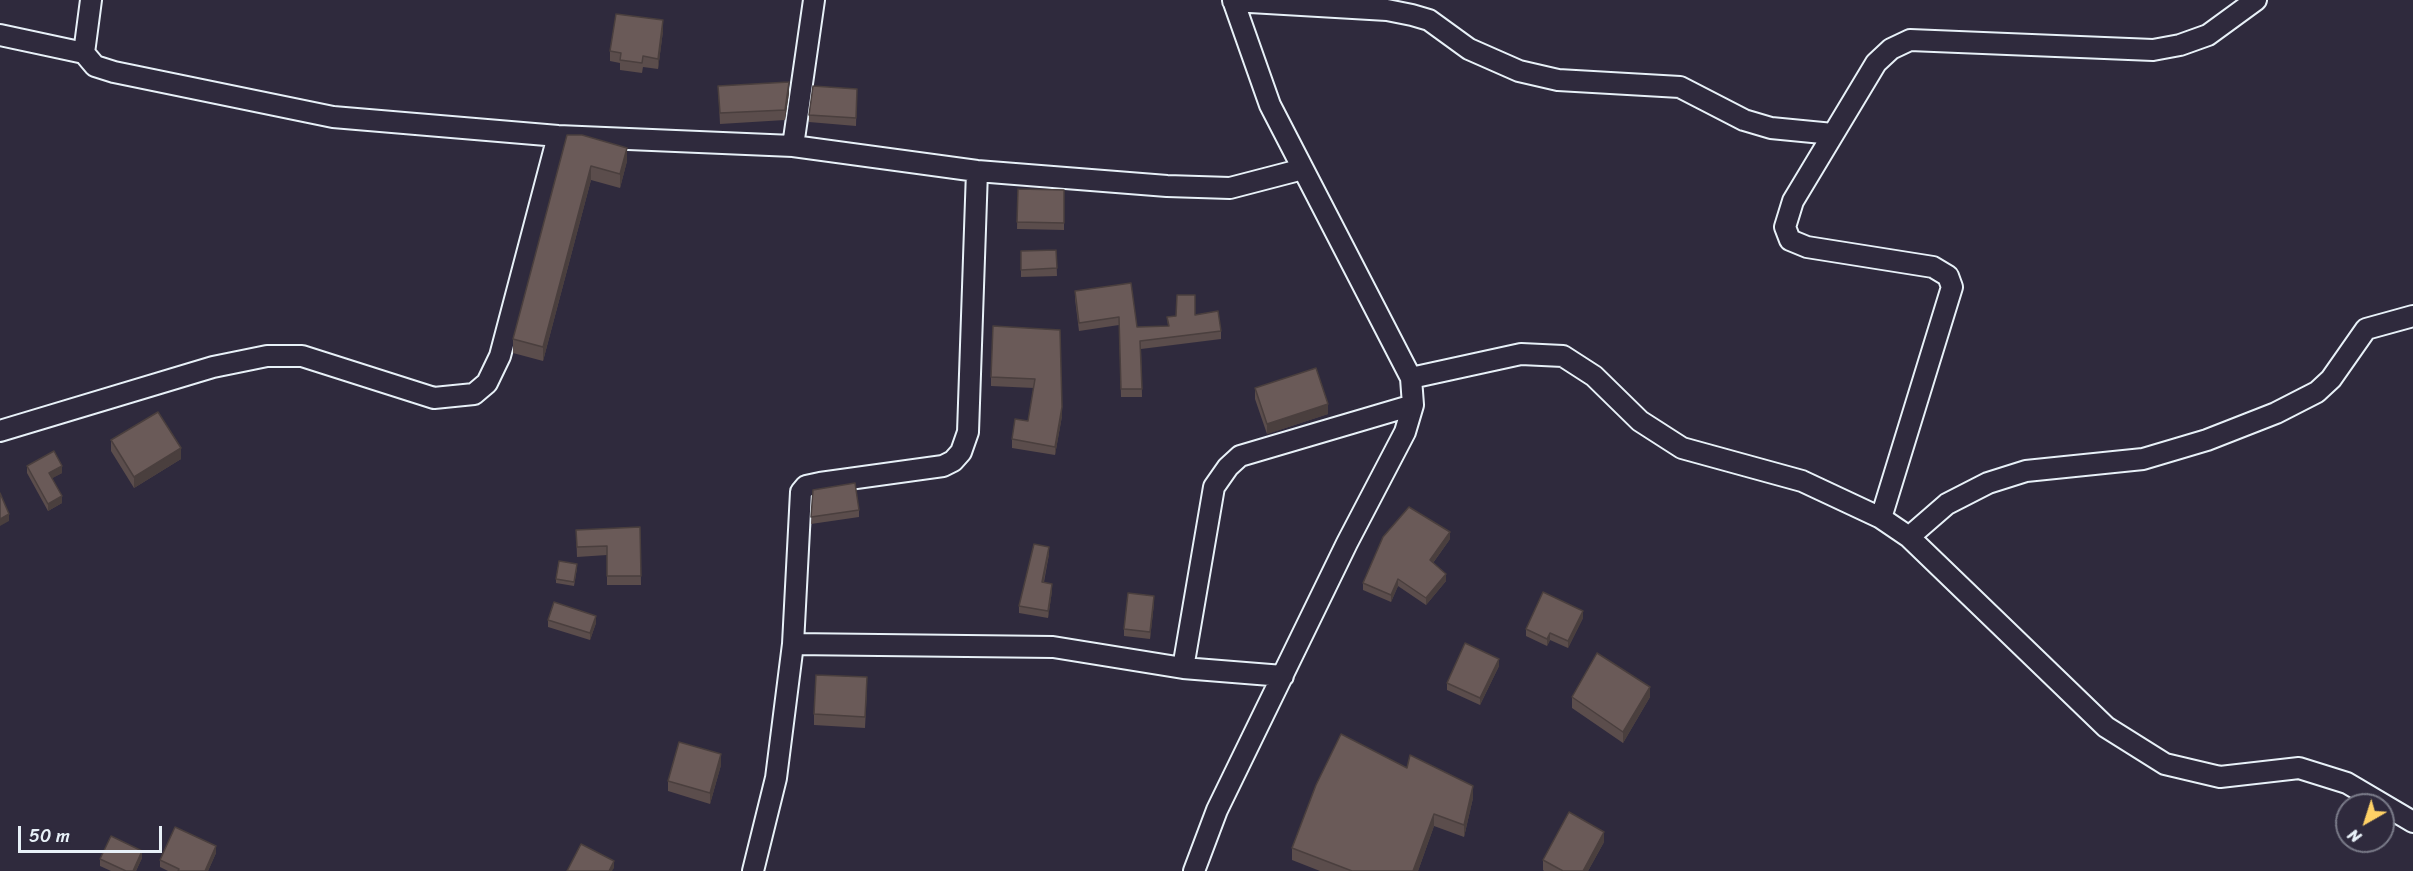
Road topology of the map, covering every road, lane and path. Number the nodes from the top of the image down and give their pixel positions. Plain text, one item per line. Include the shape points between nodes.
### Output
1 (91, 0) edge
2 (814, 0) edge
3 (1233, 0) edge
4 (2256, 0) edge
5 (0, 35) edge
6 (84, 53) junction
7 (1833, 134) junction
8 (558, 136) junction
9 (793, 146) junction
10 (1303, 169) junction
11 (977, 171) junction
12 (2413, 316) edge
13 (1412, 378) junction
14 (1413, 405) junction
15 (0, 431) edge
16 (1881, 518) junction
17 (1909, 537) junction
18 (793, 644) junction
19 (1183, 668) junction
20 (1282, 676) junction
21 (2413, 822) edge
22 (753, 871) edge
23 (1194, 871) edge

1 - 6 street
2 - 9 street
3 - 7 street via 1412,15 1429,20 1469,49 1519,71 1558,80 1680,87 1744,120 1771,128
3 - 10 street via 1269,105
4 - 7 street via 2208,35 2153,50 1910,40 1891,49 1876,63
5 - 6 street
6 - 8 street via 94,66 114,72 333,117
7 - 16 street via 1793,201 1785,226 1790,240 1807,247 1933,267 1948,276 1952,288
8 - 9 street
8 - 15 street via 500,356 487,383 474,394 434,398 302,356 267,356 213,367
9 - 11 street
10 - 11 street via 1230,188
10 - 13 street
11 - 18 street via 968,432 961,452 944,466 806,486 801,492
12 - 17 street via 2366,329 2324,385 2276,413 2143,459 2026,471 1988,483 1947,504
13 - 14 street
13 - 16 street via 1521,354 1563,356 1594,376 1640,421 1682,448 1802,480
14 - 19 street via 1240,456 1228,467 1214,487
14 - 20 street via 1405,432
16 - 17 street
17 - 21 street via 2106,727 2165,764 2220,777 2299,768 2347,783
18 - 19 street via 1053,647
18 - 22 street via 776,778
19 - 20 street
20 - 23 street via 1217,810

